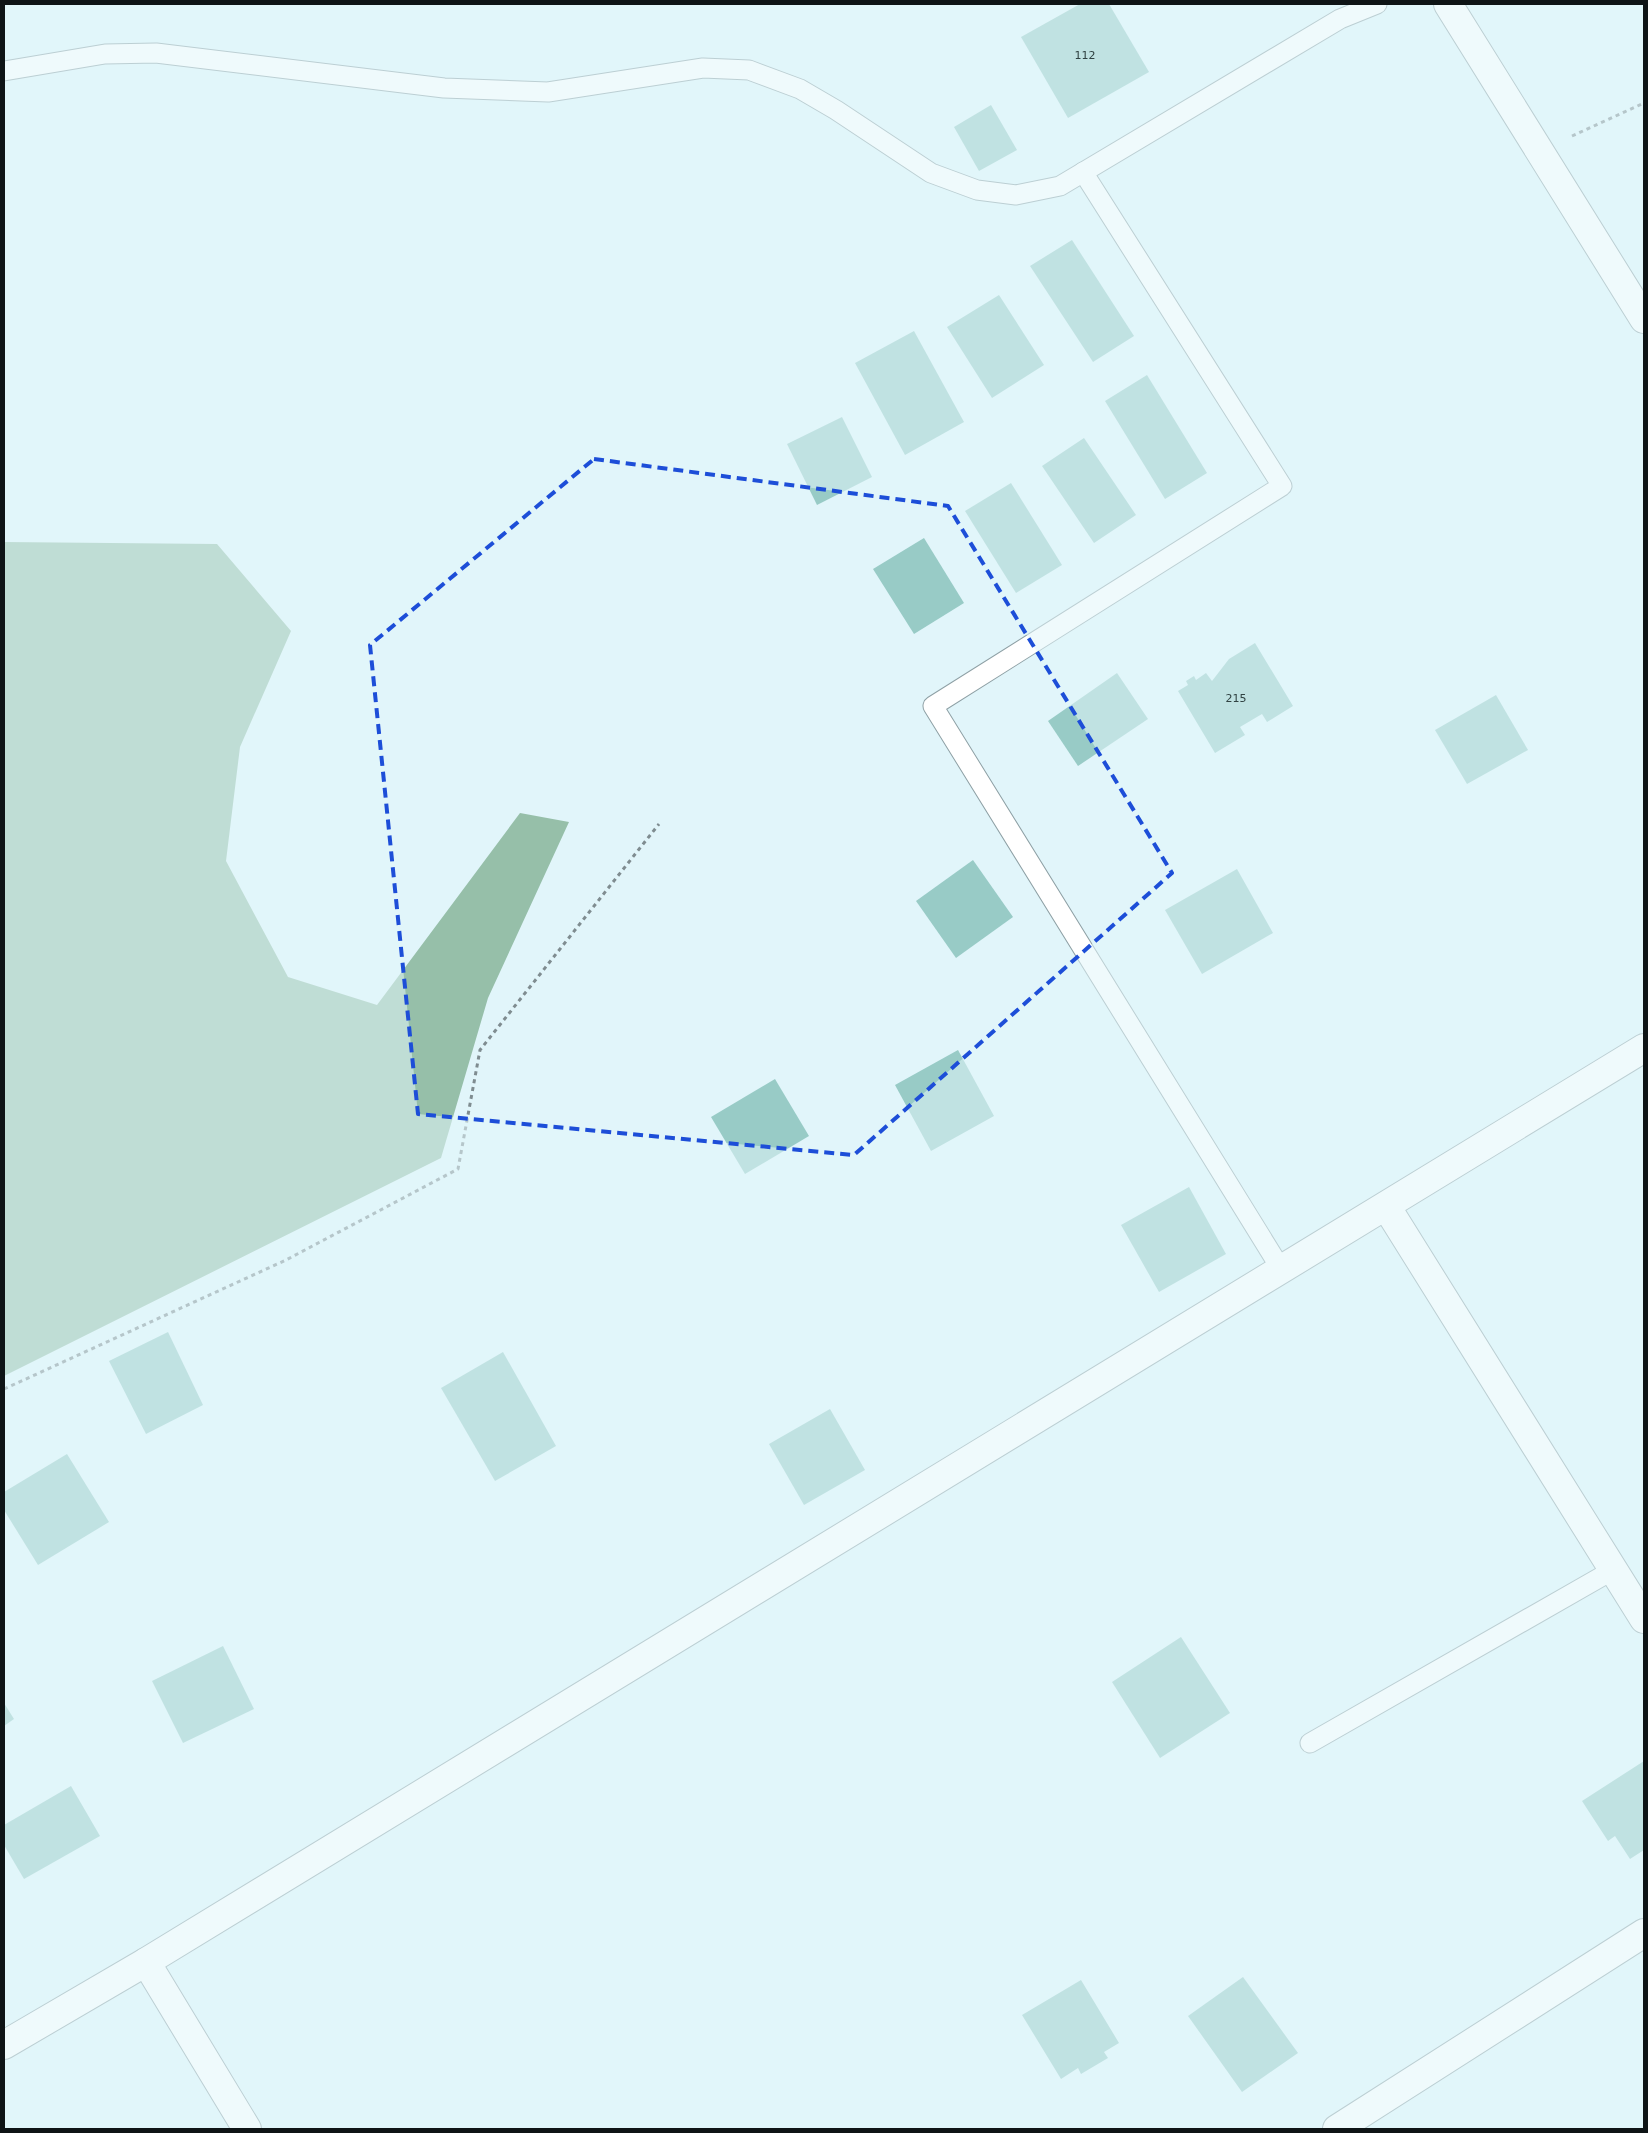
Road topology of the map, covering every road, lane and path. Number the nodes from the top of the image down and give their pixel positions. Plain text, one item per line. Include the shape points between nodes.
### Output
1 (1377, 4) edge
2 (1448, 4) edge
3 (4, 71) edge
4 (1644, 103) edge
5 (1538, 151) junction
6 (1083, 172) junction
7 (1644, 319) edge
8 (659, 824) dead end
9 (1644, 1048) edge
10 (1386, 1206) junction
11 (1281, 1269) junction
12 (4, 1389) edge
13 (1613, 1570) junction
14 (1644, 1620) edge
15 (1310, 1743) dead end
16 (1644, 1933) edge
17 (146, 1962) junction
18 (4, 2045) edge
19 (247, 2129) edge
20 (1337, 2129) edge

1 - 6 lane via 1340,19
2 - 5 street
3 - 6 lane via 105,54 156,53 444,88 548,92 703,68 749,70 800,89 931,173 976,190 1016,195 1060,186
4 - 5 path
5 - 7 street
6 - 11 lane via 1282,486 933,706
8 - 12 path via 480,1050 458,1168 286,1260
9 - 10 street
10 - 11 street
10 - 13 street
11 - 17 street
13 - 14 street
13 - 15 lane
16 - 20 street
17 - 18 street
17 - 19 street

